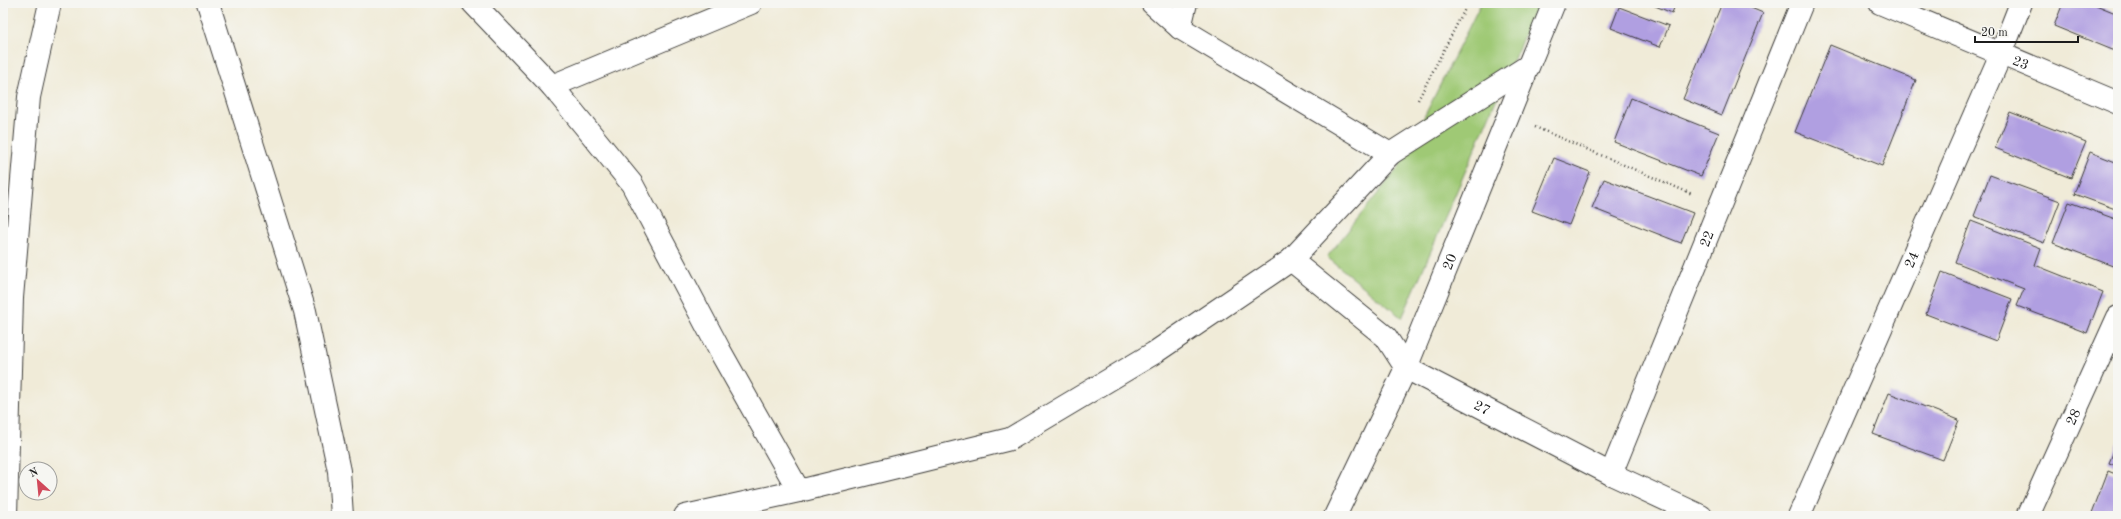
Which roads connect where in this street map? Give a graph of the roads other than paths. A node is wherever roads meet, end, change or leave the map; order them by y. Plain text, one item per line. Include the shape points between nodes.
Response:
1 (50, 3) edge
2 (208, 3) edge
3 (473, 3) edge
4 (751, 3) edge
5 (1152, 3) edge
6 (1186, 3) edge
7 (1554, 3) edge
8 (1802, 3) edge
9 (1880, 3) edge
10 (2021, 3) edge
11 (1180, 28) junction
12 (2001, 54) junction
13 (1528, 66) junction
14 (552, 86) junction
15 (2118, 103) edge
16 (1390, 154) junction
17 (1291, 260) junction
18 (8, 299) edge
19 (2118, 317) edge
20 (1406, 368) junction
21 (1611, 474) junction
22 (798, 491) junction
23 (6, 516) edge
24 (342, 516) edge
25 (685, 516) edge
26 (1335, 516) edge
27 (1701, 516) edge
28 (1799, 516) edge
29 (2028, 516) edge

1 - 18 street via 29,97
2 - 24 street via 305,312 339,472
3 - 14 street
4 - 14 street
5 - 11 street
6 - 11 street
7 - 13 street, 20
8 - 21 street, 22
9 - 12 street, 23
10 - 12 street, 24
11 - 16 street
12 - 15 street, 23
12 - 28 street, 24
13 - 16 street
13 - 20 street, 20
14 - 22 street via 632,184 720,351
16 - 17 street
17 - 20 street, 27 via 1386,337
17 - 22 street via 1154,353 1010,439
18 - 23 street
19 - 29 street, 28
20 - 21 street, 27
20 - 26 street, 20
21 - 27 street, 27
22 - 25 street

